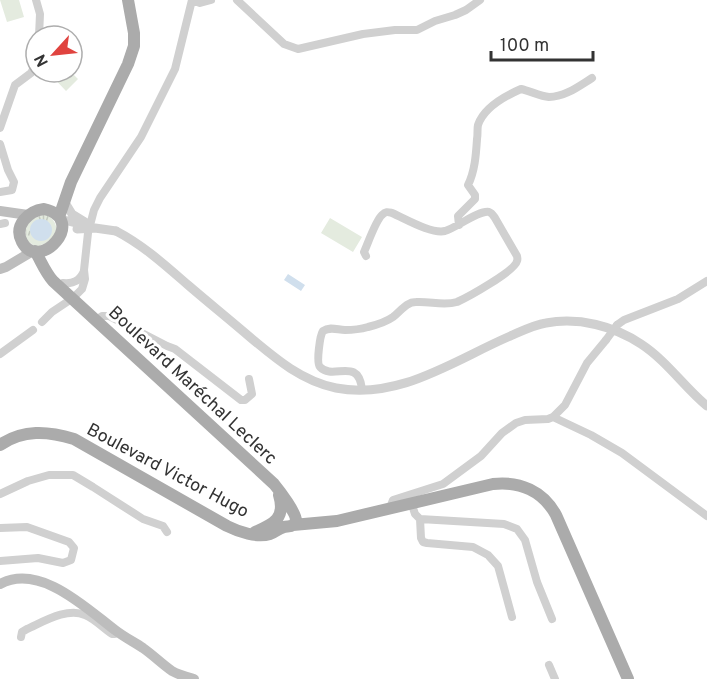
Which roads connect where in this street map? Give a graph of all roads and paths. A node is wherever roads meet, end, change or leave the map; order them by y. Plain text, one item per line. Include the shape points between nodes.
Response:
1 (36, 0) edge
2 (128, 0) edge
3 (192, 0) edge
4 (211, 0) edge
5 (237, 0) edge
6 (480, 0) edge
7 (40, 24) edge
8 (24, 78) edge
9 (592, 78) dead end
10 (0, 128) edge
11 (0, 144) edge
12 (71, 182) junction
13 (0, 192) edge
14 (64, 201) junction
15 (44, 209) junction
16 (28, 215) junction
17 (2, 217) edge
18 (60, 218) junction
19 (79, 223) junction
20 (459, 225) junction
21 (20, 234) junction
22 (60, 236) junction
23 (50, 248) junction
24 (34, 251) junction
25 (366, 256) dead end
26 (12, 263) junction
27 (0, 269) edge
28 (84, 270) junction
29 (707, 281) edge
30 (63, 284) junction
31 (74, 297) junction
32 (92, 316) junction
33 (42, 322) dead end
34 (33, 330) dead end
35 (0, 354) edge
36 (249, 379) dead end
37 (362, 389) junction
38 (707, 406) edge
39 (554, 417) junction
40 (0, 445) edge
41 (0, 494) edge
42 (411, 502) junction
43 (390, 508) junction
44 (707, 516) edge
45 (287, 518) junction
46 (420, 519) junction
47 (0, 528) edge
48 (167, 532) dead end
49 (0, 561) edge
50 (0, 584) edge
51 (512, 617) dead end
52 (552, 619) dead end
53 (117, 632) junction
54 (21, 637) dead end
55 (549, 664) dead end
56 (194, 679) edge
57 (555, 679) edge
58 (628, 679) edge

1 - 7 street
2 - 12 main road via 134,46
3 - 4 street
3 - 28 street via 175,69 141,137 94,210
5 - 6 street via 284,44 298,49 363,34 417,30 466,10
8 - 10 street via 15,85
9 - 20 street via 561,96 547,97 521,89 489,110 477,127 473,173 468,185 475,199 458,216
11 - 13 street via 14,182 12,190
12 - 14 main road
12 - 15 main road
14 - 18 main road
14 - 19 street
15 - 16 main road
15 - 18 main road
16 - 17 main road
16 - 21 main road
17 - 21 main road via 14,221
18 - 19 street
18 - 22 main road
19 - 22 street
19 - 37 street, bridge via 100,224 152,254 274,358 302,375 337,388
20 - 25 street via 438,232 386,212 375,227 364,252
20 - 37 street via 481,213 492,213 517,256 514,266 457,302 409,303 386,321 346,330 324,330 320,367 355,373
21 - 24 main road via 27,248
21 - 26 main road
22 - 23 main road
23 - 24 main road
23 - 30 main road, Boulevard Maréchal Leclerc via 49,264
24 - 26 main road
24 - 31 main road, Boulevard Maréchal Leclerc via 49,277
26 - 27 main road
28 - 30 street via 77,281
28 - 31 street via 84,284
29 - 39 street, bridge via 678,299 617,325 587,363 565,405
30 - 31 main road, Boulevard Maréchal Leclerc
31 - 32 main road, Boulevard Maréchal Leclerc
31 - 33 street
32 - 36 street via 109,316 175,349 241,400 252,394
32 - 45 main road, Boulevard Maréchal Leclerc via 274,484 285,497
34 - 35 street
37 - 38 street via 408,383 518,333 544,323 566,321 597,324 642,344
39 - 43 street via 516,423 443,484 393,500
39 - 44 street via 622,453
40 - 45 main road, Boulevard Victor Hugo via 20,435 53,433 74,439 236,530 251,534
41 - 48 street via 49,475 73,475 143,519 163,526
42 - 43 main road
42 - 46 street
42 - 58 main road via 505,483 526,487 539,495 556,515
43 - 45 main road via 327,523
46 - 51 street via 423,542 473,547 488,555 498,566
46 - 52 street via 504,524 517,529 525,540
47 - 49 street via 27,527 69,542 74,548 70,560 63,563 38,558
50 - 53 main road via 27,579 49,585 68,594
53 - 54 street via 112,634 85,615 75,613 27,629
53 - 56 main road via 173,672
55 - 57 street

